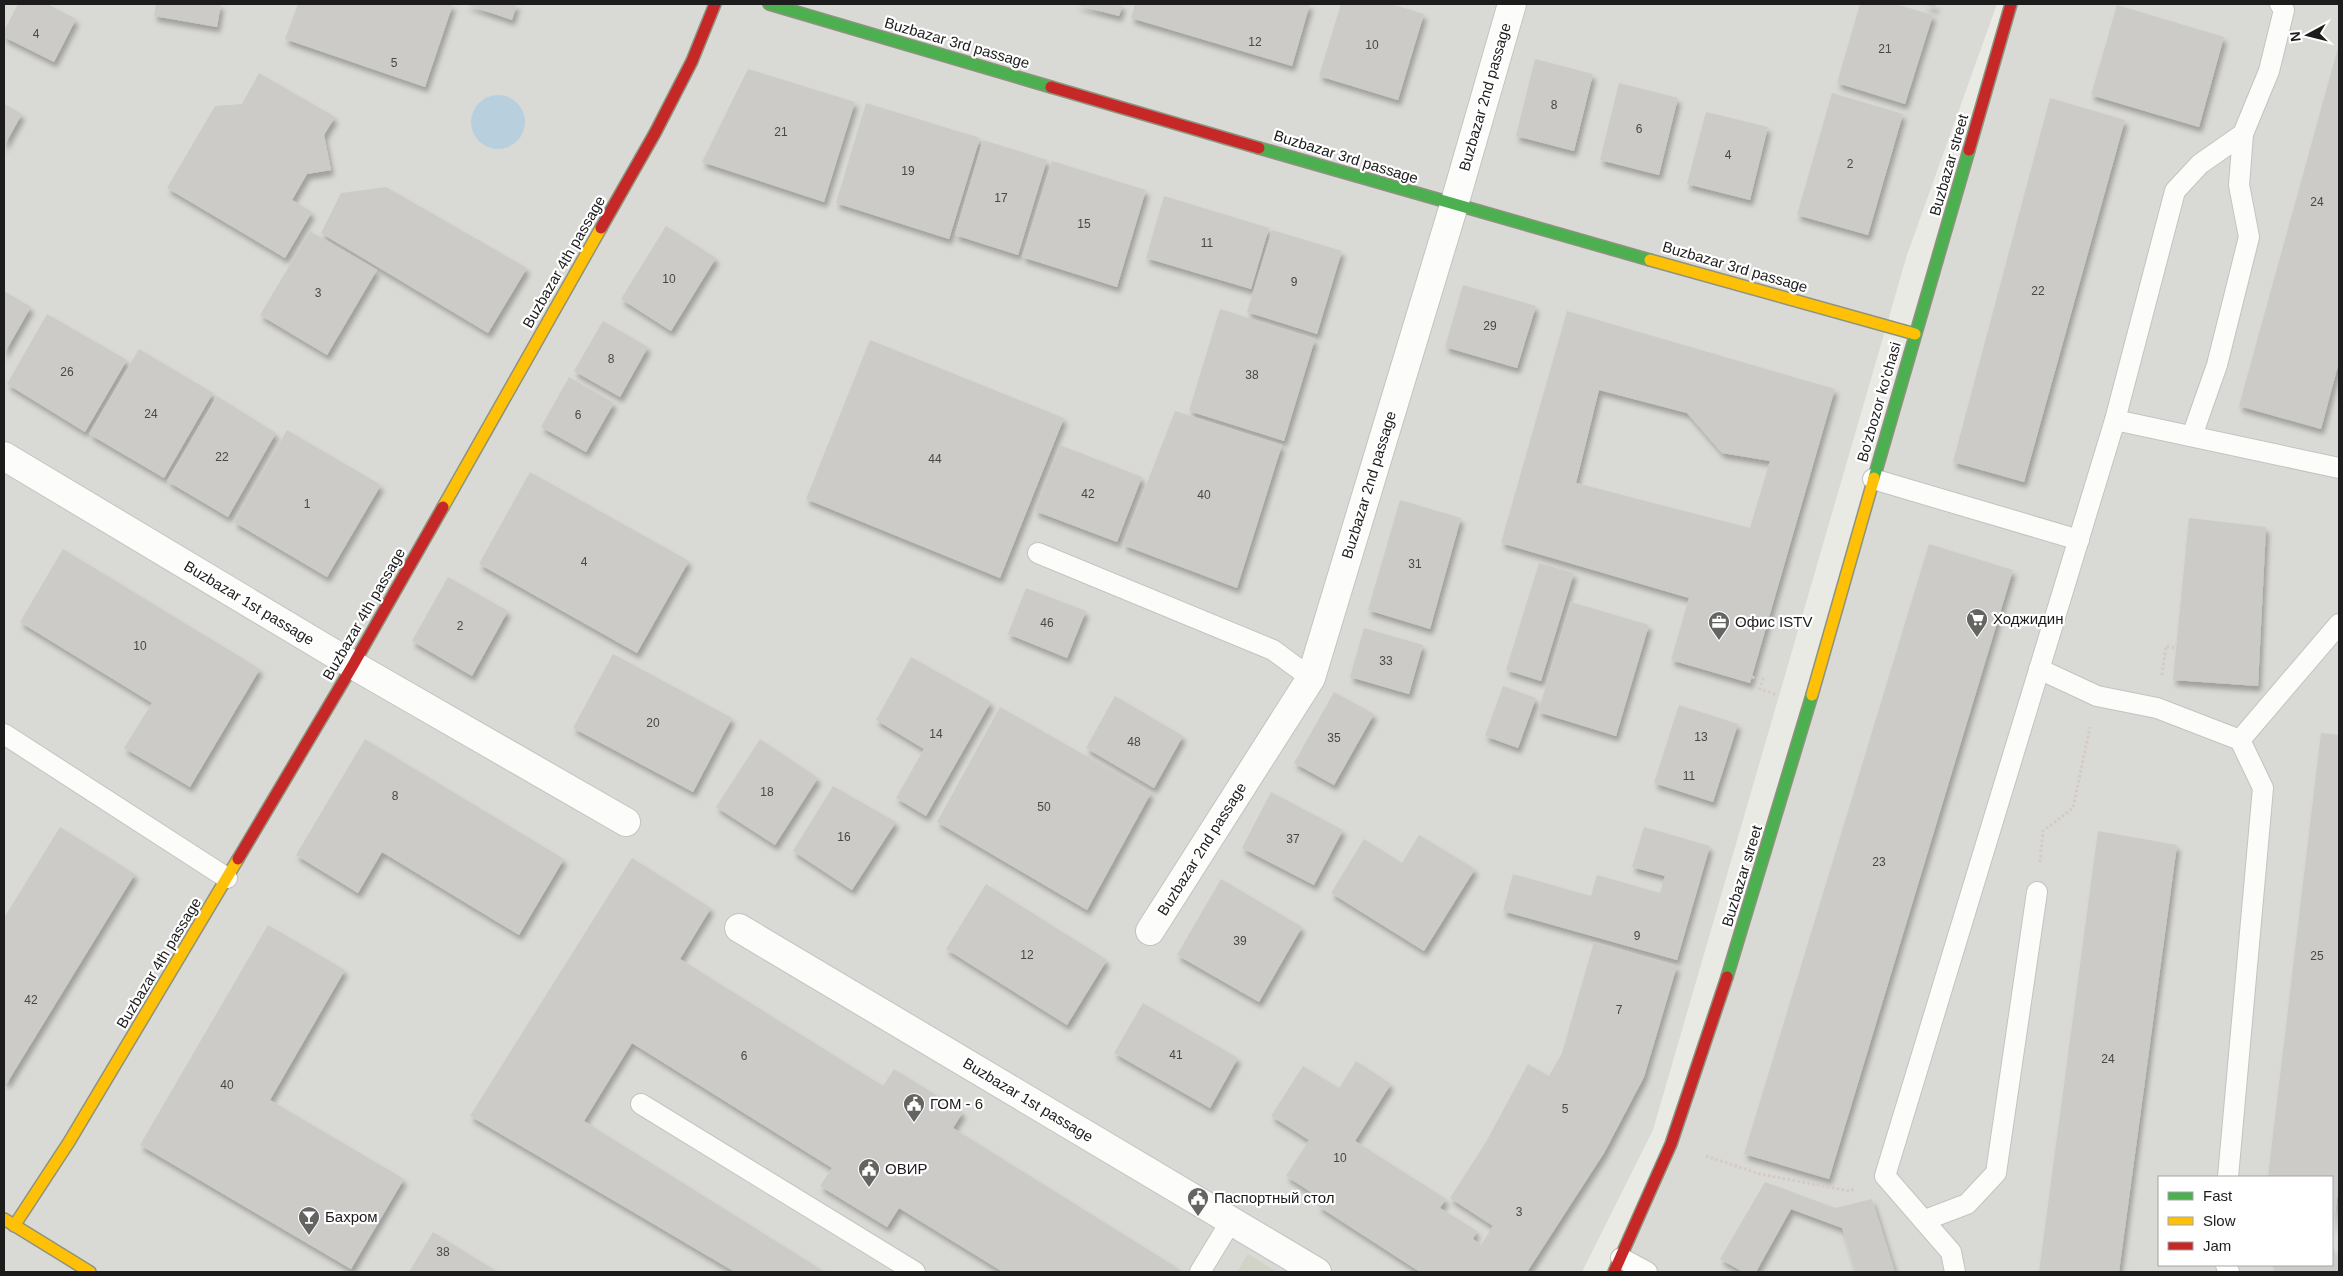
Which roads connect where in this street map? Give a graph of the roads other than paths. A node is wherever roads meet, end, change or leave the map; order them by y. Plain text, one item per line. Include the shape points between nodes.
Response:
1 (715, 4) edge
2 (769, 4) edge
3 (1512, 4) edge
4 (2011, 4) edge
5 (2280, 4) edge
6 (2243, 134) junction
7 (1454, 204) junction
8 (1915, 334) junction
9 (2115, 420) junction
10 (2192, 436) junction
11 (4, 456) edge
12 (2339, 468) edge
13 (1873, 479) junction
14 (2079, 540) junction
15 (1038, 553) dead end
16 (2339, 624) edge
17 (353, 664) junction
18 (2039, 669) junction
19 (1311, 678) junction
20 (4, 734) edge
21 (2240, 740) junction
22 (626, 822) dead end
23 (227, 878) junction
24 (2037, 892) road end
25 (739, 928) dead end
26 (1150, 931) dead end
27 (641, 1104) dead end
28 (2228, 1176) edge
29 (4, 1220) edge
30 (1925, 1220) junction
31 (1231, 1222) junction
32 (14, 1226) junction
33 (1617, 1265) edge
34 (90, 1272) edge
35 (915, 1272) edge
36 (1200, 1272) edge
37 (1317, 1272) edge
38 (1647, 1272) edge
39 (1955, 1272) edge

1 - 17 street, Buzbazar 4th passage via 692,61 655,133
2 - 7 street, Buzbazar 3rd passage
3 - 7 street, Buzbazar 2nd passage
4 - 8 street, Buzbazar street
5 - 6 lane via 2284,10 2269,71
6 - 9 lane via 2200,164 2175,191
6 - 10 lane via 2239,185 2249,237 2216,365
7 - 8 street, Buzbazar 3rd passage
7 - 19 street, Buzbazar 2nd passage
8 - 13 street, Bo'zbozor ko'chasi
9 - 10 lane
9 - 14 lane
10 - 12 lane
11 - 17 street, Buzbazar 1st passage
13 - 14 lane
13 - 33 street, Buzbazar street via 1735,949 1671,1144
14 - 18 lane
15 - 19 lane via 1274,650
16 - 21 lane
17 - 22 street, Buzbazar 1st passage
17 - 23 street, Buzbazar 4th passage
18 - 21 lane via 2097,696 2157,708
18 - 30 lane via 1885,1176
19 - 26 street, Buzbazar 2nd passage
20 - 23 lane
21 - 28 lane via 2264,788
23 - 32 street, Buzbazar 4th passage via 69,1142
24 - 30 lane via 1996,1173 1967,1204
25 - 31 street, Buzbazar 1st passage
27 - 35 lane
29 - 32 street
30 - 39 lane via 1951,1252
31 - 36 lane
31 - 37 street, Buzbazar 1st passage
32 - 34 street
33 - 38 lane

